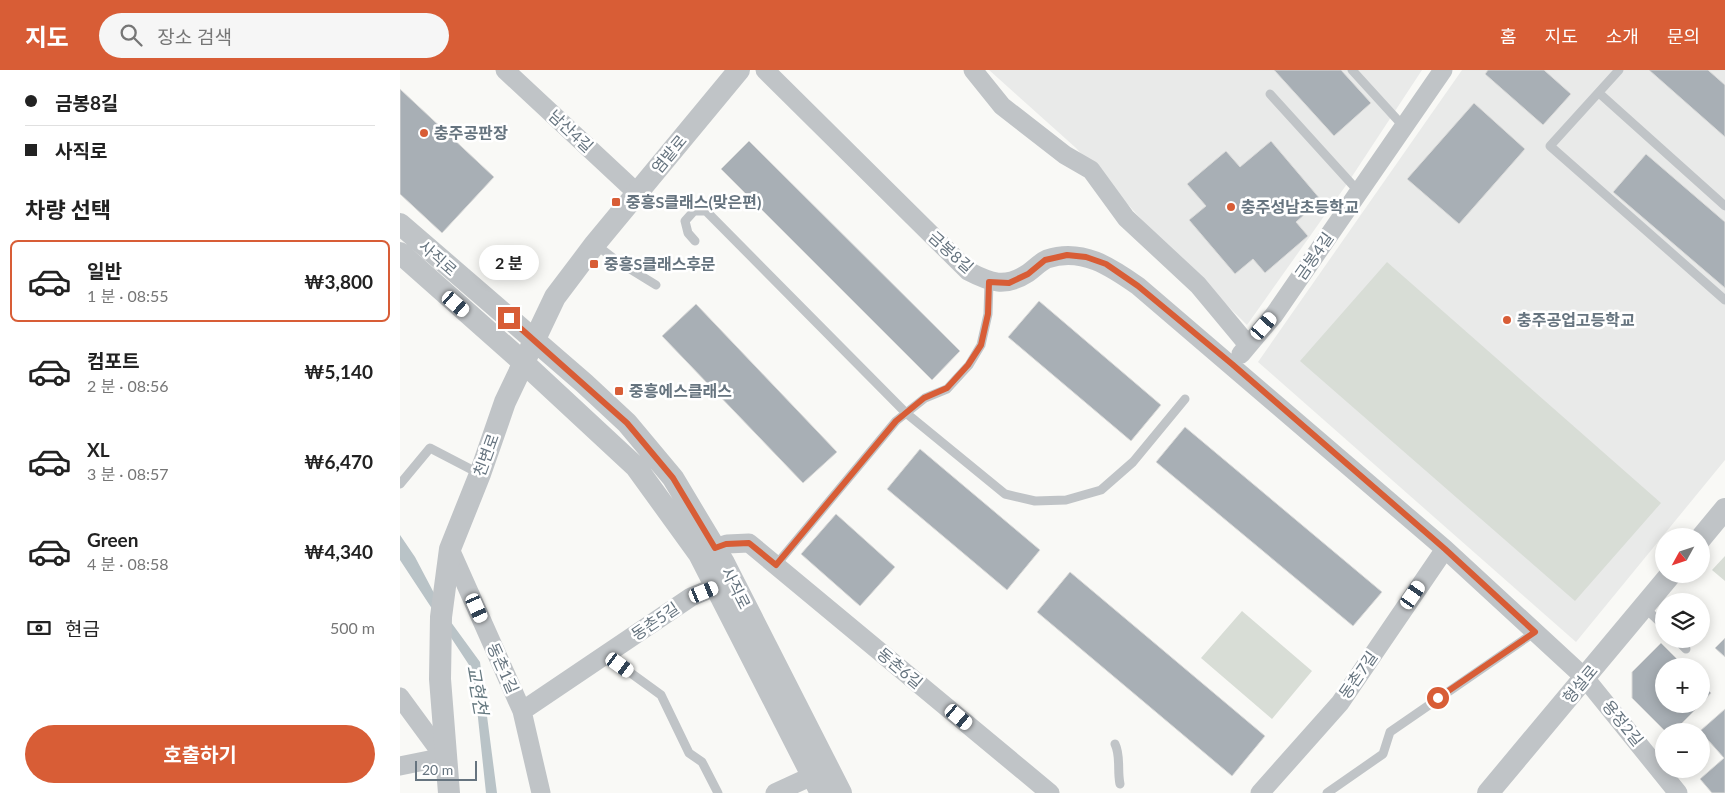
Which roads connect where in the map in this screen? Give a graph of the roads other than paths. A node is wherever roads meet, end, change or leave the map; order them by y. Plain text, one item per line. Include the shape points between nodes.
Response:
1 (505, 70) edge
2 (740, 70) edge
3 (765, 70) edge
4 (973, 70) edge
5 (1352, 70) edge
6 (1443, 70) edge
7 (1619, 70) edge
8 (1599, 93) junction
9 (1270, 94) dead end
10 (1405, 127) junction
11 (1359, 192) junction
12 (637, 193) junction
13 (1725, 206) edge
14 (400, 224) edge
15 (695, 241) dead end
16 (595, 244) junction
17 (400, 253) edge
18 (989, 282) junction
19 (656, 285) dead end
20 (1725, 300) edge
21 (534, 339) junction
22 (1248, 345) junction
23 (524, 363) junction
24 (1232, 364) junction
25 (1186, 399) dead end
26 (906, 413) junction
27 (480, 474) junction
28 (400, 484) edge
29 (1725, 509) edge
30 (1709, 528) edge
31 (715, 548) junction
32 (450, 549) junction
33 (1445, 549) junction
34 (776, 565) junction
35 (1664, 583) edge
36 (717, 586) junction
37 (1644, 607) junction
38 (1655, 617) edge
39 (1535, 632) junction
40 (606, 655) junction
41 (1585, 678) junction
42 (400, 697) edge
43 (522, 711) junction
44 (1114, 744) dead end
45 (444, 757) junction
46 (400, 766) edge
47 (1120, 784) dead end
48 (816, 785) edge
49 (448, 793) edge
50 (541, 793) edge
51 (718, 793) edge
52 (775, 793) edge
53 (841, 793) edge
54 (1050, 793) edge
55 (1260, 793) edge
56 (1327, 793) edge
57 (1488, 793) edge
58 (1678, 793) edge

1 - 12 street, 남산4길
2 - 12 street, 염밭로
3 - 18 street, 금봉8길 via 968,271
4 - 22 street via 1002,106 1064,154 1091,170 1126,218 1198,285
5 - 10 lane
6 - 10 street, 금봉4길
7 - 8 lane
8 - 13 lane
8 - 20 lane via 1550,146
9 - 11 lane
10 - 11 street, 금봉4길
11 - 22 street, 금봉4길 via 1274,315
12 - 16 street, 염밭로
14 - 21 street, 사직로
15 - 26 lane via 688,233 685,221 694,211 706,211
16 - 19 lane
16 - 21 street, 염밭로 via 555,298
17 - 23 street, 사직로
18 - 24 street, 금봉8길 via 1009,283 1028,274 1045,260 1067,255 1086,257 1106,264 1138,286
18 - 26 lane via 988,314 981,345 973,358 947,388 924,398
21 - 23 street, 천변로
21 - 31 street, 사직로 via 627,423 673,478
22 - 24 street, 금봉4길
23 - 27 street, 천변로 via 505,402
23 - 36 street, 사직로 via 636,467 674,517
24 - 33 street, 금봉8길
25 - 26 lane via 1133,462 1100,490 1066,500 1035,501 1004,494
26 - 34 lane
27 - 28 lane via 430,448
27 - 32 street, 천변로
29 - 30 street
31 - 34 street, 동촌6길 via 749,543
31 - 53 street, 사직로
32 - 43 street, 동촌1길
32 - 45 street, 천변로 via 441,617
33 - 39 street, 금봉8길
33 - 55 street, 동촌7길 via 1340,703
34 - 54 street, 동촌6길
35 - 37 street, 형설로
36 - 40 street, 동촌5길 via 691,597
36 - 48 street, 사직로
37 - 38 lane
37 - 41 street, 형설로
39 - 41 street, 금봉8길
39 - 56 lane via 1390,732 1383,754
40 - 43 street, 동촌5길
40 - 51 lane via 661,695 689,753 702,762
41 - 57 street, 형설로
41 - 58 street, 용정2길
42 - 45 street
43 - 50 street, 동촌1길
44 - 47 lane via 1119,752 1117,773
45 - 46 street
45 - 49 street
48 - 52 street

